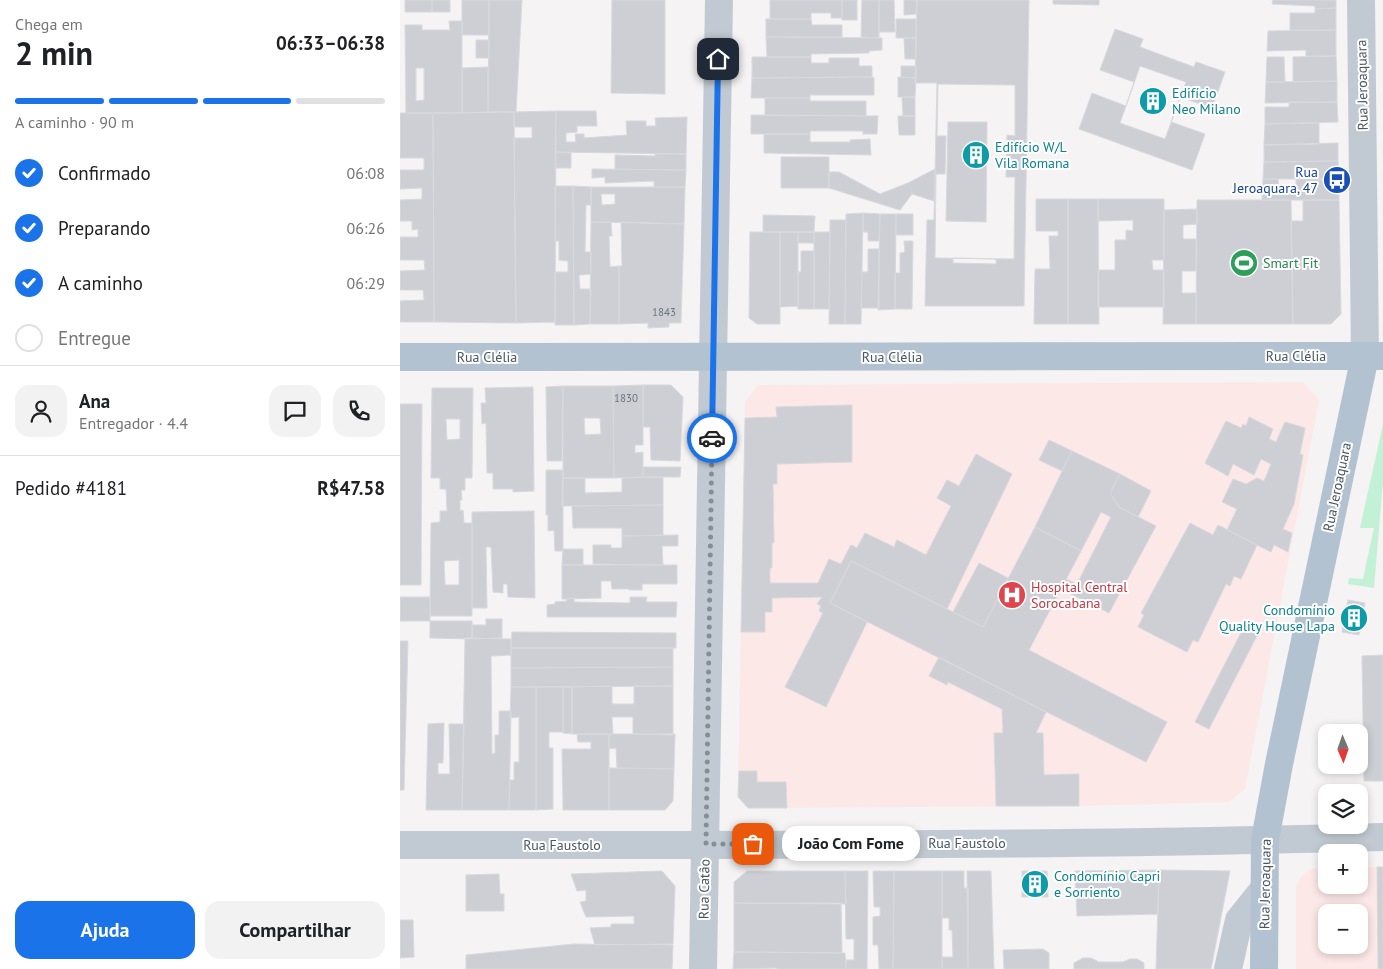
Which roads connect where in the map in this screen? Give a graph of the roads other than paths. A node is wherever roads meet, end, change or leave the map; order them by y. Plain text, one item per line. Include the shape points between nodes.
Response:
1 (719, 0) edge
2 (1361, 0) edge
3 (1374, 356) edge
4 (400, 357) edge
5 (714, 358) junction
6 (1383, 837) edge
7 (1265, 840) junction
8 (706, 844) junction
9 (400, 845) edge
10 (1264, 888) junction
11 (703, 969) edge
12 (1228, 969) edge
13 (1264, 969) edge

1 - 5 street, Rua Catão
2 - 3 street, Rua Jeroaquara
3 - 5 main road, Rua Clélia
3 - 7 main road, Rua Jeroaquara via 1279,764
4 - 5 main road, Rua Clélia
5 - 8 street, Rua Catão
6 - 7 street, Rua Faustolo
7 - 8 street, Rua Faustolo
7 - 10 main road, Rua Jeroaquara
8 - 9 street, Rua Faustolo
8 - 11 street, Rua Catão
10 - 12 street via 1239,920
10 - 13 main road, Rua Jeroaquara

